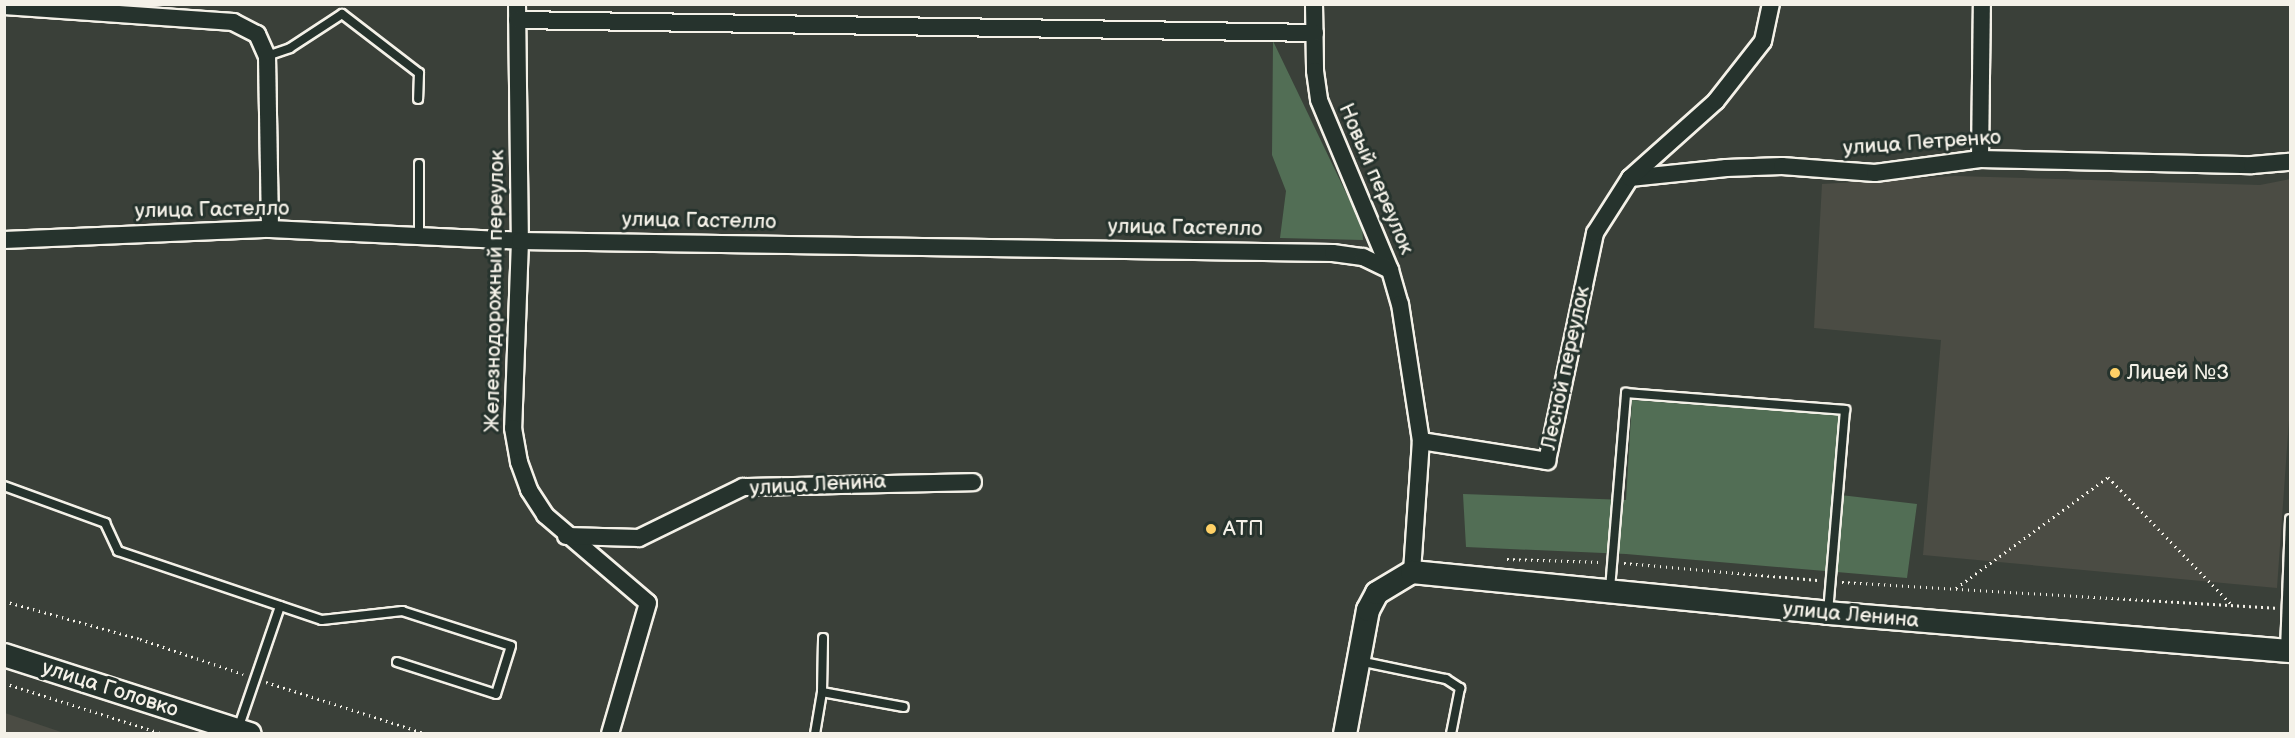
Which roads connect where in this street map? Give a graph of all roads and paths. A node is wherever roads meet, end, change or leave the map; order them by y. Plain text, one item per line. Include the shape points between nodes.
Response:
1 (1314, 4) edge
2 (1771, 4) edge
3 (1982, 4) edge
4 (4, 6) edge
5 (517, 12) edge
6 (1315, 33) junction
7 (267, 56) junction
8 (418, 99) dead end
9 (1980, 159) junction
10 (2290, 162) edge
11 (419, 164) dead end
12 (1630, 178) junction
13 (270, 230) junction
14 (419, 236) junction
15 (4, 240) edge
16 (519, 241) junction
17 (1390, 270) junction
18 (1421, 441) junction
19 (974, 482) dead end
20 (4, 486) edge
21 (2290, 519) edge
22 (566, 536) junction
23 (1506, 559) dead end
24 (1611, 562) junction
25 (1412, 572) junction
26 (1833, 582) junction
27 (1610, 589) junction
28 (1954, 589) junction
29 (4, 601) edge
30 (2232, 605) junction
31 (280, 606) junction
32 (2287, 609) junction
33 (1828, 613) junction
34 (823, 638) dead end
35 (2288, 650) edge
36 (4, 655) edge
37 (1359, 661) junction
38 (397, 662) dead end
39 (257, 679) junction
40 (4, 683) edge
41 (822, 692) junction
42 (904, 707) dead end
43 (244, 732) edge
44 (164, 734) edge
45 (427, 734) edge
46 (610, 734) edge
47 (815, 734) edge
48 (1346, 734) edge
49 (1451, 734) edge

1 - 6 street, Новый переулок
2 - 12 street, Лесной переулок via 1763,41 1716,102
3 - 9 street
4 - 7 street via 233,22 257,34
5 - 6 street
5 - 16 street, Железнодорожный переулок
6 - 17 street, Новый переулок via 1315,71 1327,124 1378,233
7 - 8 lane via 290,48 342,14 419,73
7 - 13 street
9 - 10 street, улица Петренко via 2252,165
9 - 12 street, улица Петренко via 1875,173 1726,168
11 - 14 lane
12 - 18 street, Лесной переулок via 1595,233 1547,461
13 - 14 street, улица Гастелло
13 - 15 street, улица Гастелло
14 - 16 street, улица Гастелло
16 - 17 street, улица Гастелло via 1348,254
16 - 22 street, Железнодорожный переулок via 513,393 519,462 529,490 545,515
17 - 18 street, Новый переулок via 1400,304
18 - 25 street
19 - 22 street, улица Ленина via 743,487 639,538
20 - 31 lane via 105,523 118,551
21 - 32 lane
22 - 46 street, Железнодорожный переулок via 648,603
23 - 24 path
24 - 26 path
24 - 26 lane via 1626,393 1845,410
24 - 27 lane
25 - 27 street, улица Ленина
25 - 37 street via 1377,593 1368,610
26 - 28 path
26 - 33 lane
27 - 33 street, улица Ленина
28 - 30 path
28 - 30 path via 2108,477
29 - 39 path via 140,639
30 - 32 path
31 - 38 lane via 322,620 402,611 512,646 496,694
31 - 39 lane
32 - 35 lane
33 - 35 street, улица Ленина
34 - 41 lane
36 - 43 street, улица Головко
37 - 48 street
37 - 49 lane via 1446,679 1460,688
39 - 43 lane
39 - 45 path
40 - 44 path
41 - 42 lane
41 - 47 lane

